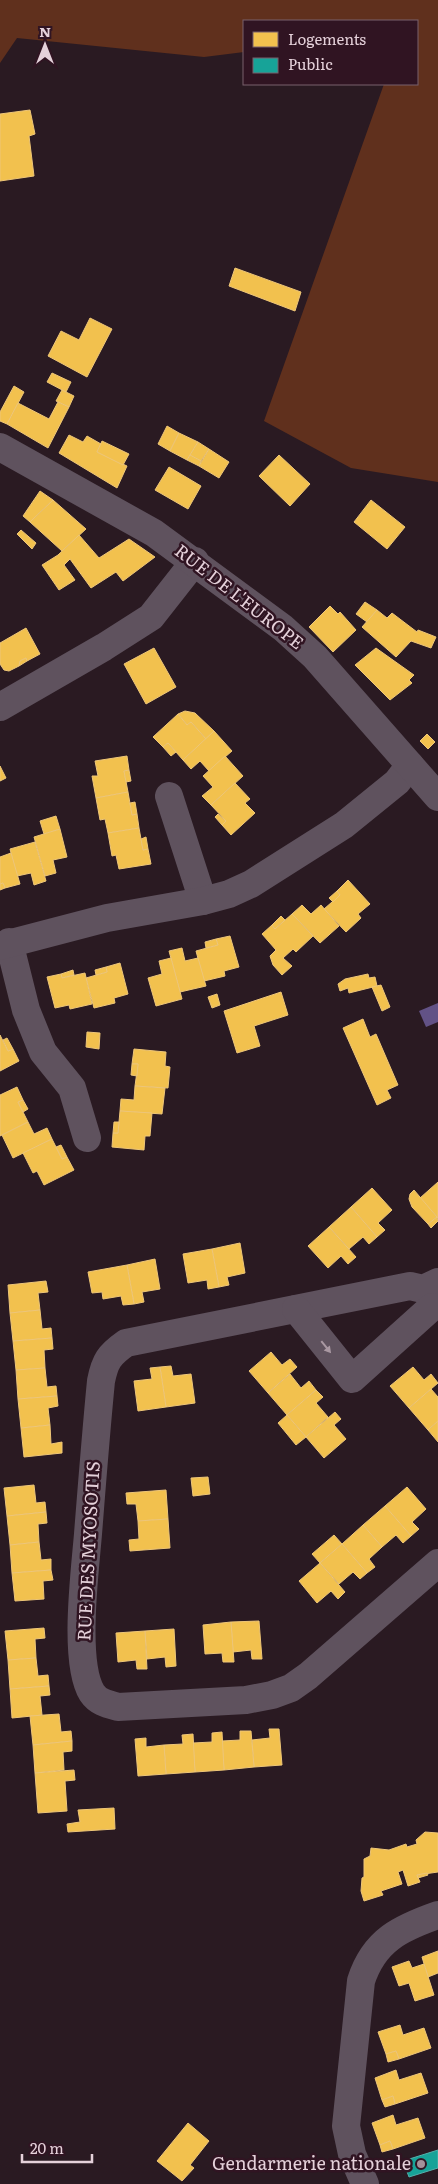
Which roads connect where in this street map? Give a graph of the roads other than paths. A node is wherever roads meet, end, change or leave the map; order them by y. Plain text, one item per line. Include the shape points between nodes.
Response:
1 (0, 447) edge
2 (195, 562) junction
3 (0, 707) edge
4 (410, 765) junction
5 (168, 796) dead end
6 (438, 797) edge
7 (203, 901) junction
8 (4, 944) edge
9 (87, 1138) dead end
10 (433, 1298) edge
11 (296, 1309) junction
12 (438, 1563) edge
13 (438, 1915) edge
14 (365, 2184) edge

1 - 2 street, RUE DE L'EUROPE via 154,532
2 - 3 street via 152,617
2 - 4 street, RUE DE L'EUROPE via 284,628 315,657
4 - 6 street, RUE DE L'EUROPE
4 - 7 street via 397,782 344,825 251,884
5 - 7 street
7 - 8 street via 107,918
8 - 9 street via 42,1052 72,1088
10 - 11 street, RUE DES MYOSOTIS via 410,1286
11 -> 10 street, RUE DES MYOSOTIS via 352,1379
11 - 12 street, RUE DES MYOSOTIS via 126,1343 105,1363 100,1381 81,1622 84,1670 93,1694 102,1703 118,1707 246,1700 291,1688
13 - 14 street via 410,1925 388,1938 365,1969 346,2126 352,2154

